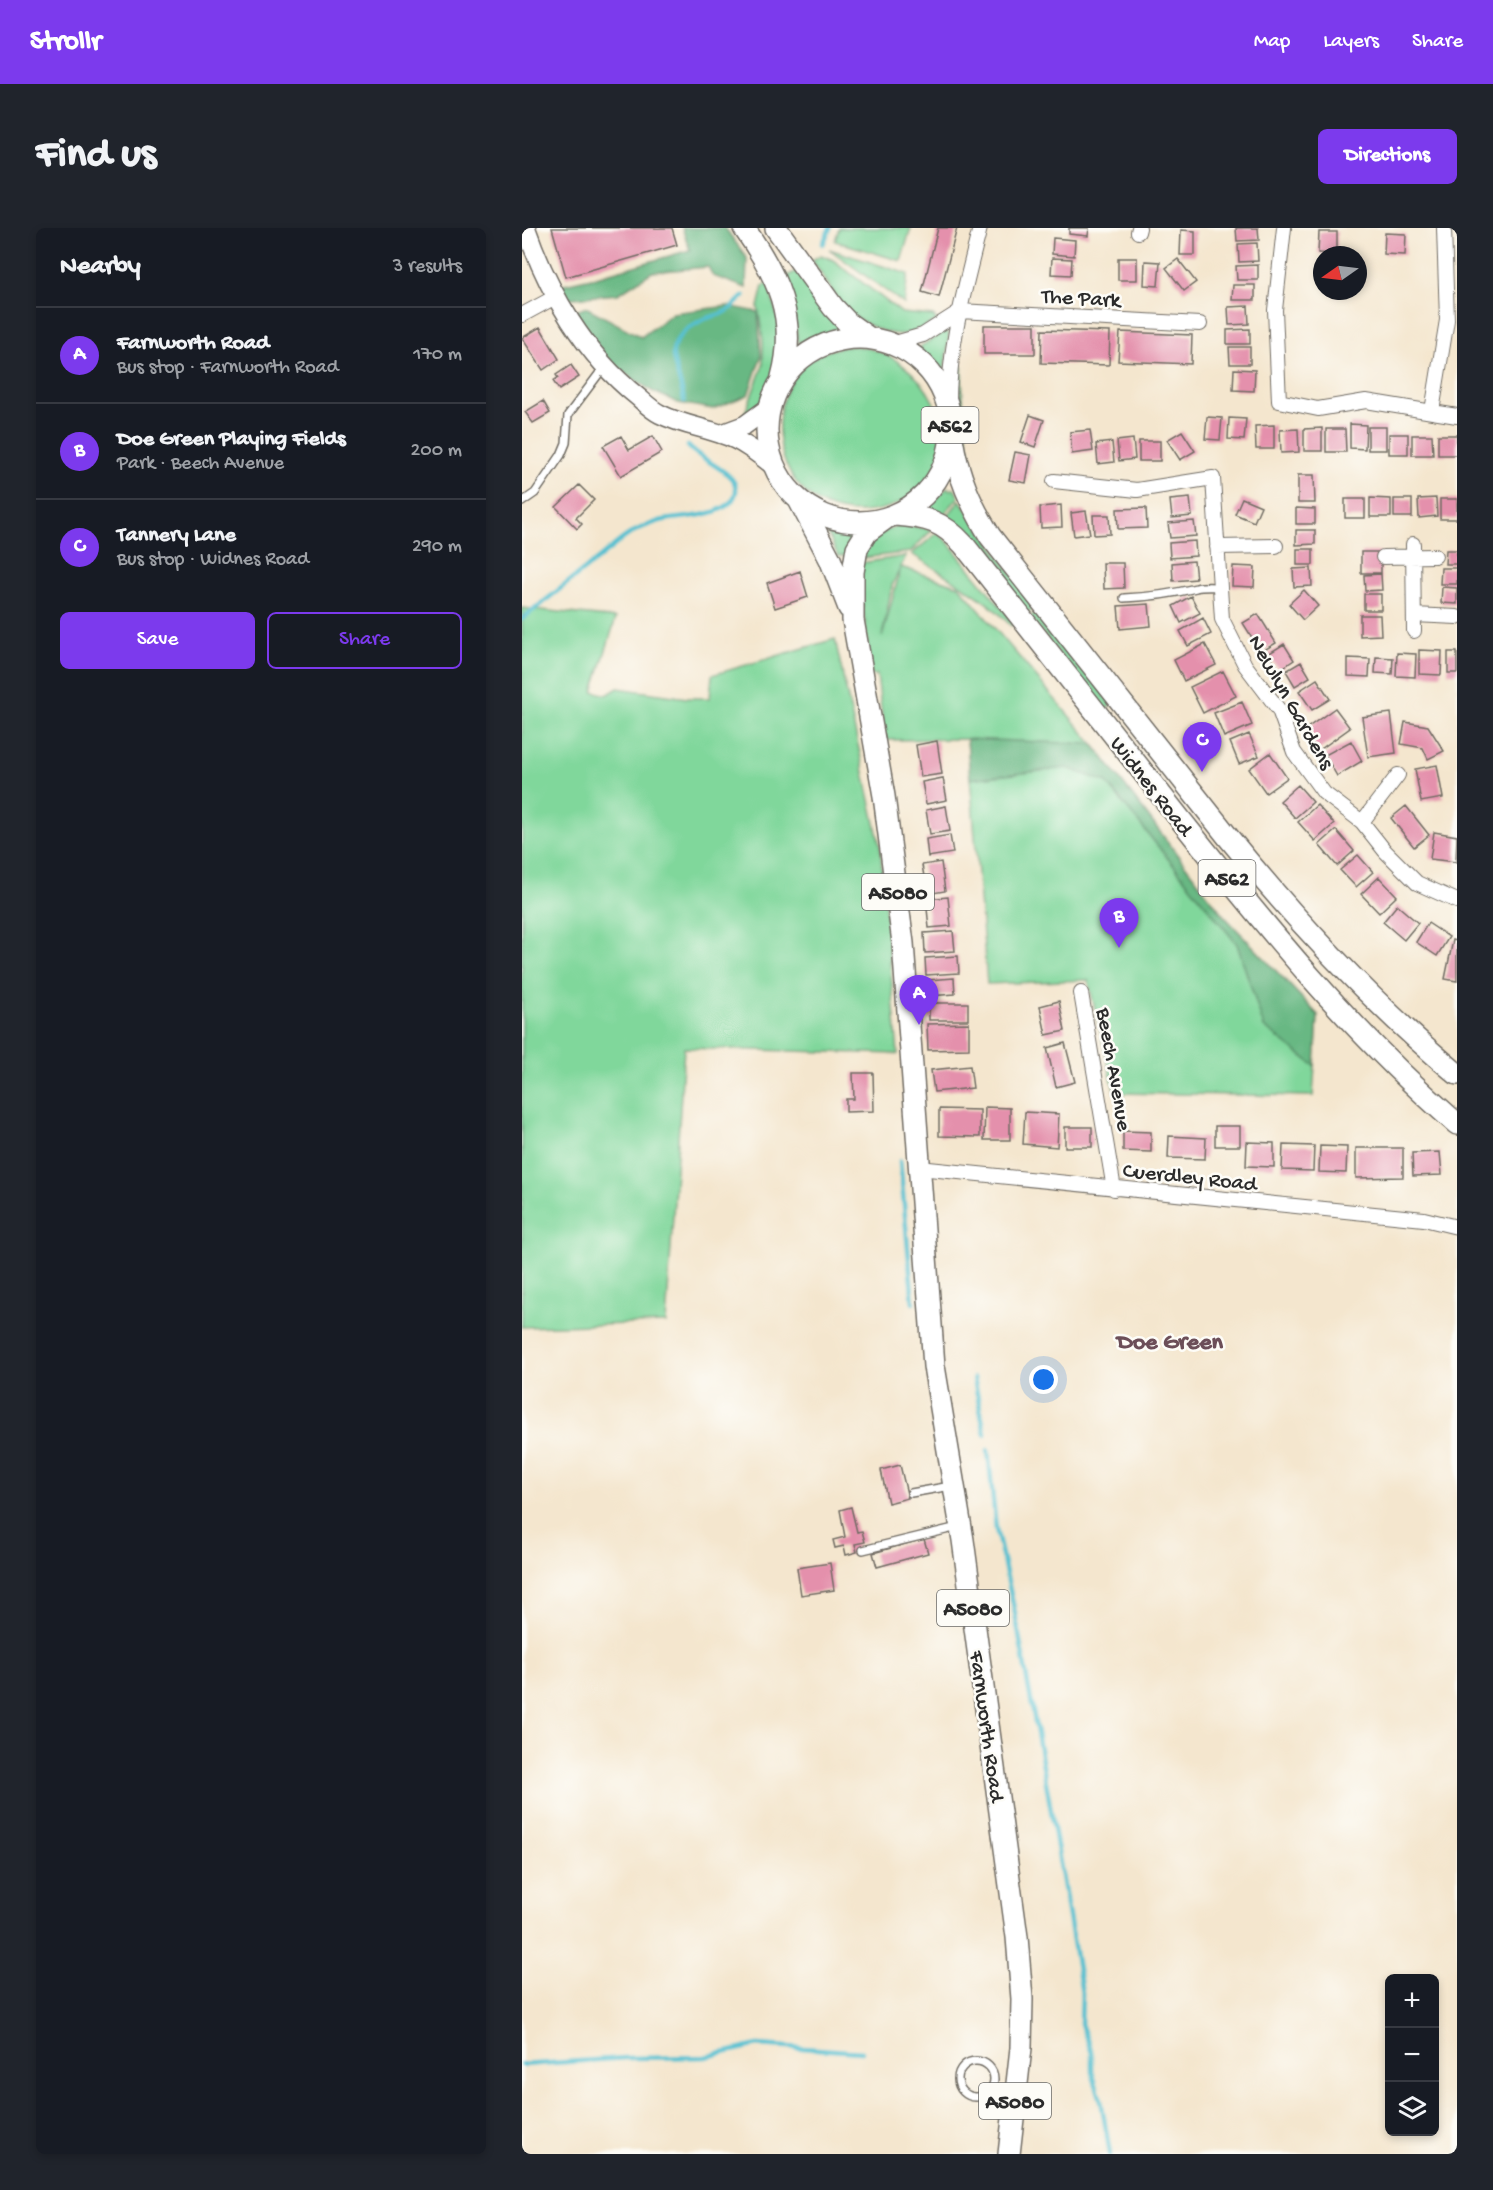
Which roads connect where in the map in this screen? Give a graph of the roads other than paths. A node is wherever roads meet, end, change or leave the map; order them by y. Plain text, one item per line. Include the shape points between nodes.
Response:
1 (526, 228) edge
2 (744, 228) edge
3 (777, 228) edge
4 (980, 228) edge
5 (1284, 228) edge
6 (1443, 228) edge
7 (557, 296) junction
8 (959, 311) junction
9 (522, 315) edge
10 (1200, 324) dead end
11 (879, 341) junction
12 (604, 367) junction
13 (781, 380) junction
14 (771, 406) junction
15 (1432, 411) junction
16 (949, 416) junction
17 (1457, 416) edge
18 (721, 434) junction
19 (952, 439) junction
20 (775, 466) junction
21 (1054, 481) dead end
22 (797, 496) junction
23 (522, 502) edge
24 (890, 517) junction
25 (1276, 546) dead end
26 (1217, 547) junction
27 (1413, 550) junction
28 (1435, 556) dead end
29 (1383, 557) dead end
30 (1220, 587) junction
31 (1124, 598) dead end
32 (1414, 615) junction
33 (1457, 617) edge
34 (854, 620) junction
35 (1414, 631) dead end
36 (1398, 775) dead end
37 (1362, 822) junction
38 (1457, 901) edge
39 (1081, 993) dead end
40 (1457, 1074) edge
41 (1457, 1124) edge
42 (919, 1168) junction
43 (1114, 1189) junction
44 (1457, 1227) edge
45 (953, 1485) junction
46 (911, 1493) dead end
47 (961, 1526) junction
48 (863, 1550) dead end
49 (989, 2091) junction
50 (1015, 2095) junction
51 (1009, 2154) edge

1 - 7 street
2 - 13 main road, A562 via 774,276 785,310 788,345
3 - 11 main road, A562 via 833,308 848,323
4 - 8 street
5 - 15 street via 1275,310 1279,401 1318,409 1366,401
6 - 15 street via 1447,320
7 - 9 street
7 - 12 street
8 - 10 street, The Park
8 - 11 street via 923,335
8 - 16 street via 948,386
11 - 13 main road, A562 via 855,336 826,342 799,357
11 - 16 main road, A562 via 902,352 924,370
12 - 18 street via 658,413 686,426
12 - 23 lane via 568,415 561,455 535,493
13 - 14 main road, A562
14 - 18 street via 746,425
14 - 20 main road, A562 via 768,435
15 - 17 street
16 - 19 main road, A562
18 - 20 street
19 - 24 main road, A562 via 950,457 936,485 918,502
19 - 40 main road, Widnes Road / A562 via 960,478 990,536 1228,837 1350,974
20 - 22 main road, A562
21 - 26 street, Newlyn Gardens via 1137,490 1213,478
22 - 24 main road, A562 via 817,511 842,521 871,522
22 - 34 main road, Farnworth Road / A5080 via 830,559
24 - 34 main road, Farnworth Road / A5080 via 867,532 857,548
24 - 41 main road, Widnes Road / A562 via 926,518 950,531 1272,934 1379,1053
25 - 26 street
26 - 30 street, Newlyn Gardens
27 - 28 street
27 - 29 street
27 - 32 street
30 - 31 lane
30 - 37 street, Newlyn Gardens via 1222,619 1245,665 1279,710 1294,752 1324,793
32 - 33 street
32 - 35 street
34 - 42 main road, Farnworth Road / A5080 via 896,873
36 - 37 street
37 - 38 street, Newlyn Gardens via 1417,883
39 - 43 street, Beech Avenue
42 - 43 street, Cuerdley Road
42 - 45 main road, Farnworth Road / A5080 via 934,1366
43 - 44 street, Cuerdley Road via 1424,1219
45 - 46 lane
45 - 47 main road, Farnworth Road / A5080
47 - 48 lane
47 - 50 main road, Farnworth Road / A5080 via 1017,1937 1022,1999
49 - 49 lane via 994,2080 986,2064 975,2061 960,2070 958,2081 963,2092 974,2097
49 - 50 lane
50 - 51 main road, A5080

